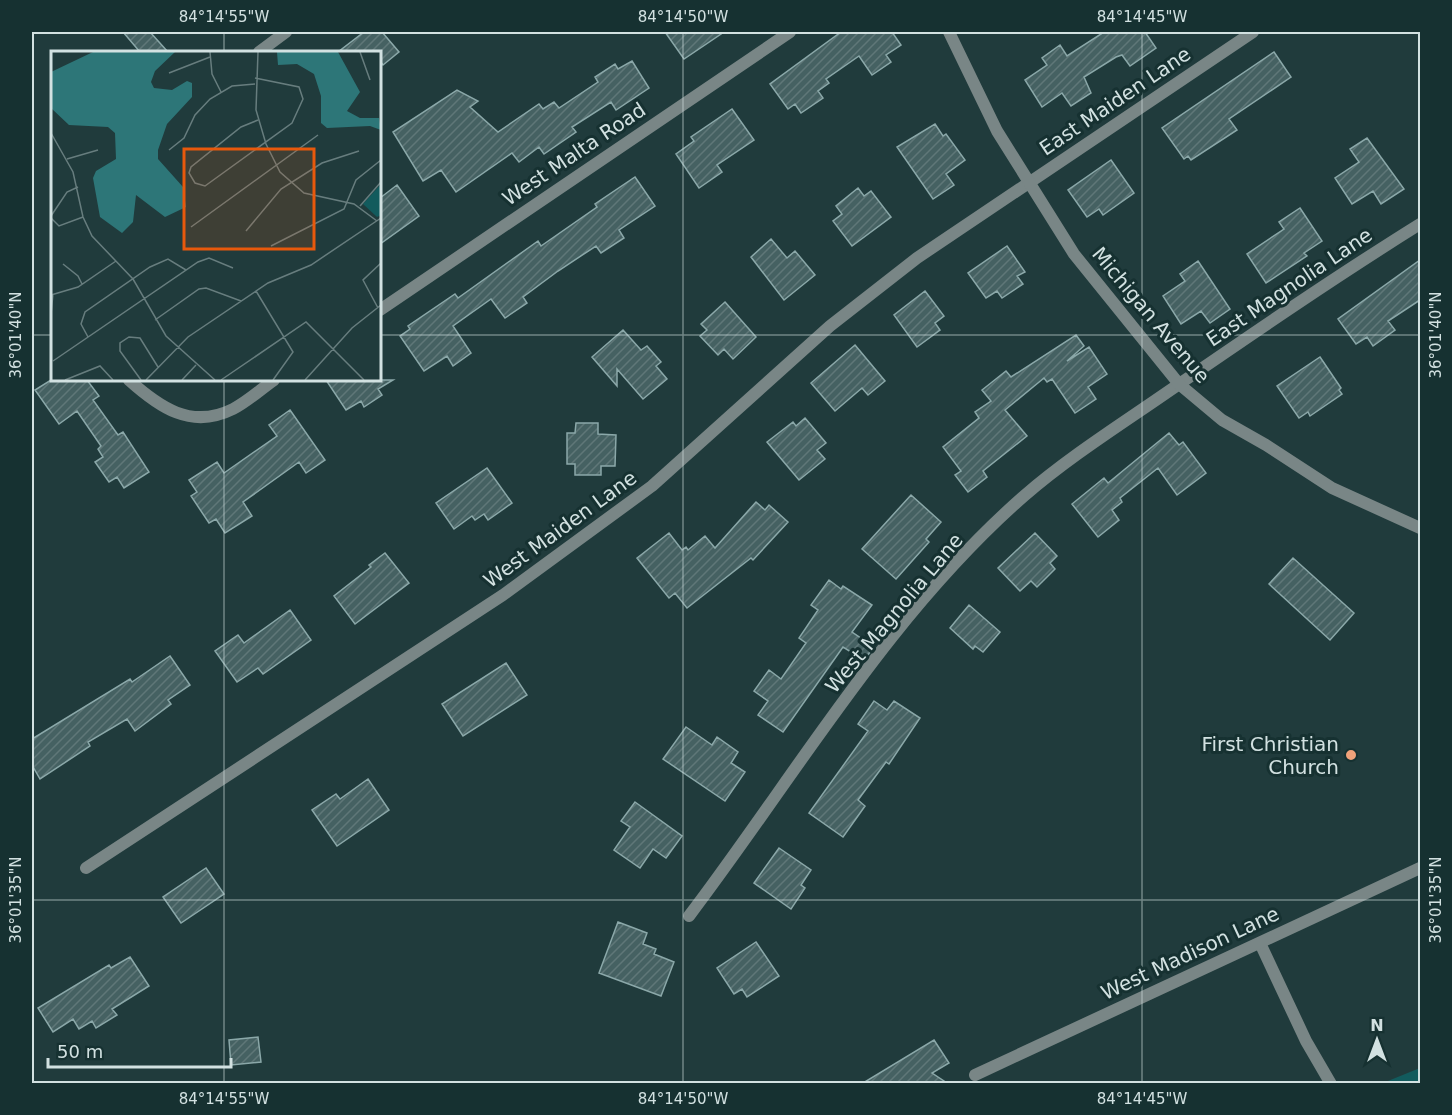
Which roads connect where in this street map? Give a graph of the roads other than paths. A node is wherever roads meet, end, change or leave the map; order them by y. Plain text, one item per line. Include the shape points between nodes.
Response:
1 (286, 32) edge
2 (790, 32) edge
3 (949, 32) edge
4 (1253, 32) edge
5 (261, 51) edge
6 (1028, 182) junction
7 (1420, 224) edge
8 (381, 309) edge
9 (130, 381) edge
10 (273, 381) edge
11 (1179, 384) junction
12 (1420, 528) edge
13 (86, 868) dead end
14 (1420, 868) edge
15 (690, 916) dead end
16 (1260, 943) junction
17 (975, 1075) dead end
18 (1331, 1083) edge

1 - 5 street
2 - 8 street, West Malta Road
3 - 6 street, Michigan Avenue via 996,131
4 - 6 street, East Maiden Lane
6 - 11 street, Michigan Avenue via 1096,283
6 - 13 street, West Maiden Lane via 917,258 830,326 634,500 495,601
7 - 11 street, East Magnolia Lane
9 - 10 street via 177,415 211,416 234,409
11 - 12 street, Michigan Avenue via 1222,420 1332,488
11 - 15 street, West Magnolia Lane via 1023,497 952,567 836,713
14 - 16 street, West Madison Lane
16 - 17 street, West Madison Lane
16 - 18 street via 1306,1041

